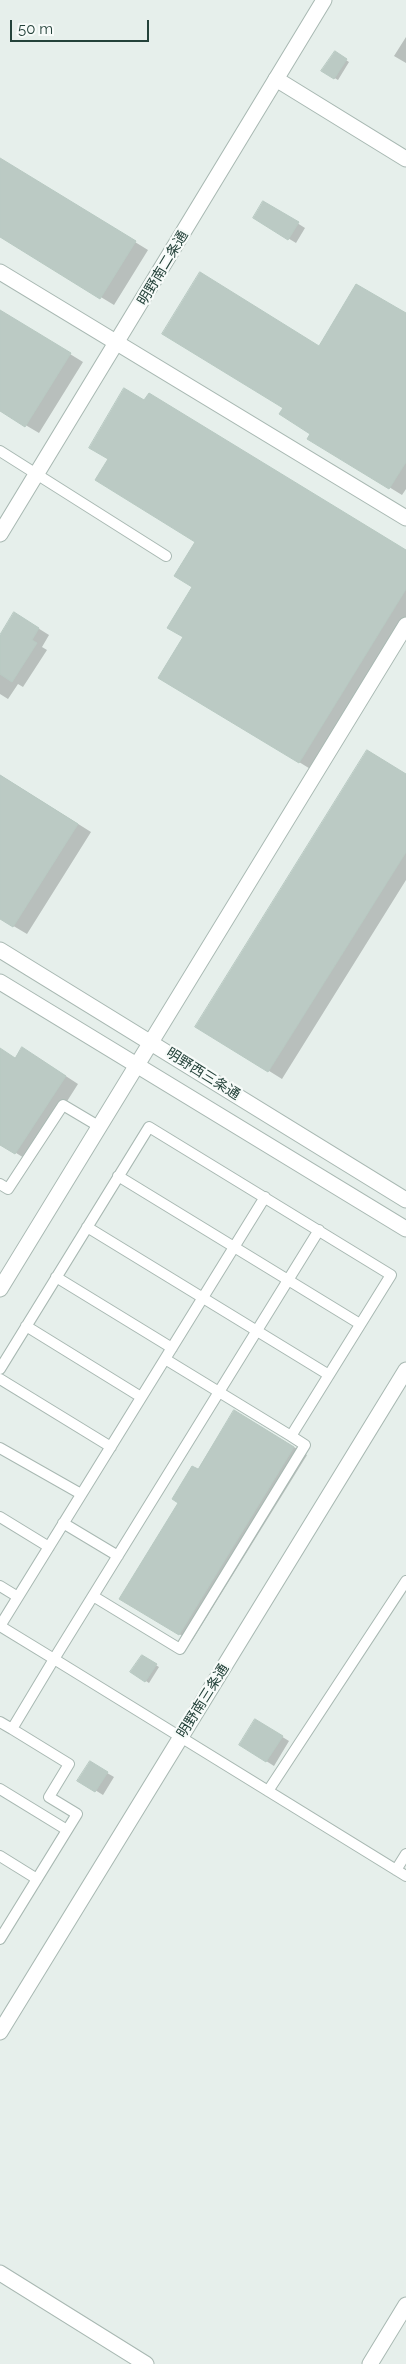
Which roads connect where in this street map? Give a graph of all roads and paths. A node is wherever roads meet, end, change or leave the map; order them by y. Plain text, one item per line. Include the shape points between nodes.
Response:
1 (324, 0) edge
2 (276, 79) junction
3 (406, 159) edge
4 (0, 272) edge
5 (117, 344) junction
6 (0, 451) edge
7 (38, 473) junction
8 (406, 518) edge
9 (0, 534) edge
10 (166, 556) dead end
11 (406, 625) edge
12 (0, 950) edge
13 (0, 982) edge
14 (152, 1042) junction
15 (137, 1066) junction
16 (100, 1127) junction
17 (118, 1176) junction
18 (0, 1184) edge
19 (265, 1197) junction
20 (406, 1200) edge
21 (87, 1227) junction
22 (406, 1229) edge
23 (319, 1230) junction
24 (234, 1247) junction
25 (56, 1277) junction
26 (288, 1280) junction
27 (0, 1289) edge
28 (203, 1298) junction
29 (360, 1324) junction
30 (26, 1326) junction
31 (257, 1331) junction
32 (172, 1348) junction
33 (164, 1359) junction
34 (0, 1368) edge
35 (406, 1370) edge
36 (329, 1375) junction
37 (0, 1379) edge
38 (219, 1393) junction
39 (142, 1397) junction
40 (290, 1436) junction
41 (111, 1447) junction
42 (0, 1448) edge
43 (82, 1494) junction
44 (0, 1517) edge
45 (63, 1523) junction
46 (49, 1547) junction
47 (118, 1556) junction
48 (406, 1581) edge
49 (0, 1586) edge
50 (93, 1596) junction
51 (18, 1597) junction
52 (0, 1626) edge
53 (54, 1659) junction
54 (0, 1722) edge
55 (12, 1729) junction
56 (181, 1737) junction
57 (0, 1789) edge
58 (268, 1791) junction
59 (67, 1830) junction
60 (406, 1854) edge
61 (0, 1856) edge
62 (396, 1870) junction
63 (406, 1876) edge
64 (37, 1879) junction
65 (3, 1927) edge
66 (0, 1939) edge
67 (0, 2032) edge
68 (0, 2272) edge
69 (406, 2305) edge
70 (146, 2364) edge
71 (370, 2364) edge

1 - 2 street, 明野南二条通
2 - 3 street
2 - 5 street, 明野南二条通
4 - 5 street
5 - 7 street, 明野南二条通
5 - 8 street
6 - 7 lane
7 - 9 street, 明野南二条通
7 - 10 lane
11 - 14 street
12 - 14 street, 明野西三条通
13 - 15 street, 明野西三条通
14 - 15 street
14 - 20 street, 明野西三条通
15 - 16 street
15 - 22 street, 明野西三条通
16 - 18 lane via 63,1105 8,1189
16 - 27 street
17 - 19 lane via 149,1126
17 - 21 lane
17 - 24 lane
19 - 23 lane
19 - 24 lane
21 - 25 lane
21 - 28 lane
23 - 26 lane
23 - 29 lane via 391,1274
24 - 26 lane
24 - 28 lane
25 - 30 lane
25 - 32 lane
26 - 29 lane
26 - 31 lane
28 - 31 lane
28 - 32 lane
29 - 36 lane
30 - 34 lane
30 - 39 lane
31 - 36 lane
31 - 38 lane
32 - 33 lane
33 - 38 lane
33 - 39 lane
35 - 56 street, 明野南三条通
36 - 40 lane
37 - 41 lane
38 - 40 lane
38 - 47 lane
39 - 41 lane
40 - 50 lane via 305,1445 180,1649
41 - 43 lane
42 - 43 lane
43 - 45 lane
44 - 46 lane
45 - 46 lane
45 - 47 lane
46 - 51 lane
47 - 50 lane
48 - 58 lane
49 - 51 lane
50 - 53 lane
51 - 52 lane
52 - 53 lane
53 - 55 lane
53 - 56 lane
54 - 55 lane
55 - 59 lane via 69,1764 48,1797 77,1814
56 - 58 lane
56 - 67 street, 明野南三条通
57 - 59 lane
58 - 62 lane
59 - 64 lane
60 - 62 lane
61 - 64 lane
62 - 63 lane
64 - 65 lane
65 - 66 lane
68 - 70 street
69 - 71 street

